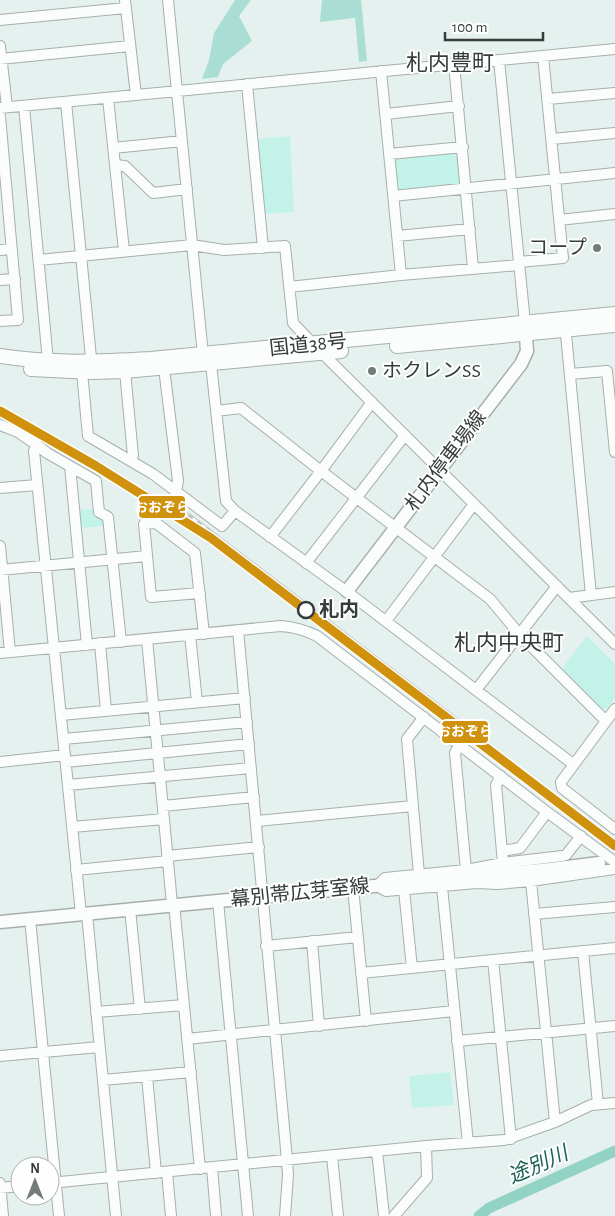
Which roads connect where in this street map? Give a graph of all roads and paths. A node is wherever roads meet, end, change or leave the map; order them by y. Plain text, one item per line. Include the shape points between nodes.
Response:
1 (168, 0) edge
2 (126, 4) edge
3 (0, 20) edge
4 (0, 46) edge
5 (130, 46) junction
6 (615, 49) edge
7 (543, 56) junction
8 (1, 59) edge
9 (499, 60) junction
10 (454, 64) junction
11 (381, 71) junction
12 (247, 84) junction
13 (177, 91) junction
14 (615, 94) edge
15 (136, 95) junction
16 (108, 98) junction
17 (548, 99) junction
18 (66, 102) junction
19 (24, 106) junction
20 (458, 106) junction
21 (3, 108) edge
22 (386, 114) junction
23 (0, 116) edge
24 (615, 133) edge
25 (552, 139) junction
26 (182, 141) junction
27 (463, 147) junction
28 (113, 148) junction
29 (389, 154) junction
30 (115, 165) junction
31 (2, 166) edge
32 (615, 173) edge
33 (555, 179) junction
34 (512, 184) junction
35 (466, 188) junction
36 (187, 190) junction
37 (393, 196) junction
38 (4, 208) edge
39 (615, 214) edge
40 (559, 220) junction
41 (470, 229) junction
42 (397, 236) junction
43 (192, 245) junction
44 (263, 248) junction
45 (12, 249) junction
46 (0, 250) edge
47 (124, 252) junction
48 (82, 256) junction
49 (39, 260) junction
50 (519, 264) junction
51 (473, 268) junction
52 (402, 275) junction
53 (15, 279) junction
54 (0, 280) edge
55 (289, 287) junction
56 (615, 314) edge
57 (0, 321) edge
58 (565, 324) junction
59 (615, 325) edge
60 (525, 328) junction
61 (318, 349) junction
62 (0, 356) edge
63 (207, 360) junction
64 (48, 361) junction
65 (0, 366) edge
66 (88, 368) junction
67 (164, 368) junction
68 (125, 371) junction
69 (570, 374) junction
70 (372, 402) junction
71 (216, 411) junction
72 (0, 425) edge
73 (405, 435) junction
74 (37, 445) junction
75 (615, 452) edge
76 (131, 460) junction
77 (70, 466) junction
78 (440, 469) junction
79 (321, 471) junction
80 (38, 485) junction
81 (0, 488) edge
82 (176, 491) junction
83 (357, 498) junction
84 (474, 504) junction
85 (235, 511) junction
86 (395, 528) junction
87 (270, 537) junction
88 (0, 546) edge
89 (147, 556) junction
90 (435, 557) junction
91 (112, 558) junction
92 (79, 561) junction
93 (306, 563) junction
94 (45, 565) junction
95 (1, 570) edge
96 (557, 586) junction
97 (347, 591) junction
98 (615, 592) edge
99 (200, 593) junction
100 (591, 595) junction
101 (569, 598) junction
102 (386, 621) junction
103 (238, 630) junction
104 (204, 634) junction
105 (190, 635) junction
106 (520, 635) junction
107 (147, 639) junction
108 (121, 642) junction
109 (100, 643) junction
110 (615, 644) edge
111 (87, 645) junction
112 (54, 648) junction
113 (5, 652) edge
114 (476, 690) junction
115 (245, 698) junction
116 (197, 702) junction
117 (153, 706) junction
118 (615, 709) edge
119 (106, 711) junction
120 (61, 715) junction
121 (424, 717) junction
122 (606, 721) junction
123 (247, 722) junction
124 (156, 730) junction
125 (64, 739) junction
126 (249, 744) junction
127 (459, 745) junction
128 (158, 754) junction
129 (66, 758) junction
130 (0, 762) edge
131 (573, 764) junction
132 (252, 768) junction
133 (160, 776) junction
134 (500, 776) junction
135 (68, 785) junction
136 (254, 797) junction
137 (163, 806) junction
138 (413, 806) junction
139 (547, 812) junction
140 (164, 819) junction
141 (257, 822) junction
142 (72, 827) junction
143 (615, 829) edge
144 (581, 836) junction
145 (259, 847) junction
146 (502, 851) junction
147 (167, 859) junction
148 (615, 862) edge
149 (503, 863) junction
150 (599, 863) dead end
151 (615, 869) edge
152 (76, 870) junction
153 (466, 870) junction
154 (420, 874) junction
155 (531, 881) junction
156 (377, 886) junction
157 (442, 887) junction
158 (354, 888) junction
159 (404, 890) junction
160 (262, 897) junction
161 (218, 901) junction
162 (173, 904) junction
163 (615, 907) edge
164 (130, 909) junction
165 (84, 914) junction
166 (534, 914) junction
167 (30, 919) junction
168 (0, 922) edge
169 (358, 937) junction
170 (312, 942) junction
171 (266, 946) junction
172 (615, 948) edge
173 (583, 951) junction
174 (538, 956) junction
175 (493, 960) junction
176 (450, 964) junction
177 (412, 968) junction
178 (361, 973) junction
179 (184, 1005) junction
180 (140, 1009) junction
181 (454, 1011) junction
182 (96, 1012) junction
183 (366, 1021) junction
184 (319, 1026) junction
185 (615, 1026) edge
186 (590, 1028) junction
187 (274, 1030) junction
188 (545, 1032) junction
189 (230, 1034) junction
190 (500, 1036) junction
191 (187, 1039) junction
192 (457, 1041) junction
193 (100, 1047) junction
194 (42, 1052) junction
195 (0, 1056) edge
196 (190, 1072) junction
197 (147, 1076) junction
198 (103, 1080) junction
199 (615, 1102) edge
200 (598, 1104) junction
201 (554, 1122) junction
202 (511, 1139) junction
203 (468, 1143) junction
204 (426, 1146) junction
205 (377, 1151) junction
206 (51, 1156) edge
207 (332, 1156) junction
208 (287, 1160) junction
209 (244, 1164) junction
210 (212, 1167) junction
211 (200, 1169) junction
212 (167, 1172) junction
213 (156, 1173) junction
214 (112, 1177) junction
215 (60, 1182) edge
216 (0, 1183) edge
217 (0, 1188) edge
218 (287, 1193) junction
219 (3, 1216) edge
220 (116, 1216) edge
221 (171, 1216) edge
222 (216, 1216) edge
223 (248, 1216) edge
224 (285, 1216) edge
225 (293, 1216) edge
226 (338, 1216) edge
227 (384, 1216) edge
228 (394, 1216) edge

1 - 13 street
2 - 3 street
2 - 5 street
4 - 8 street
5 - 8 street
5 - 15 street
6 - 7 street
7 - 9 street
7 - 17 street
8 - 21 street
9 - 10 street
9 - 34 street
10 - 11 street
10 - 20 street
11 - 12 street
11 - 22 street
12 - 13 street
12 - 44 street
13 - 15 street
13 - 26 street
14 - 17 street
15 - 16 street
16 - 18 street
16 - 28 street
17 - 25 street
18 - 19 street
18 - 48 street
19 - 21 street
19 - 49 street
20 - 22 street
20 - 27 street
22 - 29 street
23 - 31 street
24 - 25 street
25 - 33 street
26 - 28 street
26 - 36 street
27 - 29 street
27 - 35 street
28 - 30 street
29 - 37 street
30 - 36 street via 125,166 153,193
30 - 47 street
31 - 38 street
32 - 33 street
33 - 34 street
33 - 40 street
34 - 35 street
34 - 50 street
35 - 37 street
35 - 41 street
36 - 43 street
37 - 42 street
38 - 45 street
39 - 40 street
40 - 50 street via 563,258
41 - 42 street
41 - 51 street
42 - 52 street
43 - 44 street via 224,250
43 - 47 street
43 - 63 street
44 - 55 street via 285,246
45 - 46 street
45 - 53 street
47 - 48 street
48 - 49 street
48 - 66 street
49 - 64 street
50 - 51 street
50 - 60 street
51 - 52 street
52 - 55 street
53 - 54 street
53 - 57 street via 18,320
55 - 61 street via 293,323
56 - 58 highway, 国道38号
58 - 59 highway, 国道38号
58 - 60 highway, 国道38号
58 - 69 street
60 - 61 highway, 国道38号
60 - 78 main road, 札内停車場線 via 527,350 521,364
61 - 63 highway, 国道38号
61 - 70 street
62 - 64 highway, 国道38号
63 - 66 highway, 国道38号
63 - 67 highway, 国道38号
63 - 71 street
64 - 66 highway, 国道38号
65 - 66 highway, 国道38号 via 53,371
66 - 68 highway, 国道38号
66 - 76 street via 88,436
67 - 68 highway, 国道38号
67 - 82 street via 178,481
68 - 76 street
69 - 75 street via 607,371
69 - 100 street
70 - 73 street
70 - 79 street
71 - 79 street via 241,408
71 - 85 street via 226,501
72 - 74 street
73 - 78 street
73 - 83 street
74 - 77 street
74 - 80 street via 34,451
76 - 82 street
77 - 91 street via 96,481 99,512 108,517
77 - 92 street
78 - 84 street
78 - 86 main road, 札内停車場線
79 - 83 street
79 - 87 street
80 - 81 street
80 - 94 street
82 - 85 street via 222,526
83 - 86 street
83 - 93 street
84 - 90 street
84 - 96 street
85 - 87 street
86 - 90 street
86 - 97 main road, 札内停車場線
87 - 93 street
88 - 95 street
89 - 91 street
89 - 99 street via 151,597
89 - 99 street via 144,524 156,523 195,553
90 - 102 street
90 - 106 street via 490,600
91 - 92 street
91 - 108 street
92 - 94 street
92 - 111 street
93 - 97 street
94 - 95 street
94 - 112 street
95 - 113 street
96 - 101 street
96 - 106 street
97 - 102 street
98 - 100 street
99 - 104 street
100 - 101 street
101 - 110 street
102 - 114 street
103 - 104 street
103 - 115 street
103 - 121 street via 281,626 317,636
104 - 105 street
105 - 107 street
105 - 116 street
106 - 114 street
106 - 122 street
107 - 108 street
107 - 117 street
108 - 109 street
109 - 111 street
109 - 119 street
111 - 112 street
112 - 113 street
112 - 120 street
114 - 131 street
115 - 116 street
115 - 123 street
116 - 117 street
117 - 119 street
117 - 124 street
118 - 122 street
119 - 120 street
120 - 125 street
121 - 127 street
121 - 138 street via 407,739
122 - 131 street
123 - 124 street
123 - 126 street
124 - 125 street
124 - 128 street
125 - 129 street
126 - 128 street
126 - 132 street
127 - 134 street
127 - 153 street via 455,753
128 - 129 street
128 - 133 street
129 - 130 street
129 - 135 street
131 - 143 street via 561,782 562,788
132 - 133 street
132 - 136 street
133 - 135 street
133 - 137 street
134 - 139 street
134 - 146 street via 496,785
135 - 142 street
136 - 137 street
136 - 141 street
137 - 140 street
138 - 141 street
138 - 154 street
139 - 144 street
139 - 146 street via 520,848
140 - 142 street
140 - 147 street
141 - 145 street
142 - 152 street
144 - 148 street
144 - 149 street via 562,856
145 - 147 street
145 - 160 street
146 - 149 street
147 - 152 street
147 - 162 street
149 - 153 street
150 - 156 main road, 幕別帯広芽室線
151 - 155 street
152 - 165 street
153 - 154 street
154 - 156 street via 385,878
155 - 157 street
155 - 166 street
156 - 158 main road, 幕別帯広芽室線
156 - 159 street via 386,892
157 - 159 street
157 - 176 street
158 - 160 main road, 幕別帯広芽室線
158 - 169 street
159 - 177 street
160 - 161 main road, 幕別帯広芽室線
160 - 171 street
161 - 162 main road, 幕別帯広芽室線
161 - 189 street
162 - 164 main road, 幕別帯広芽室線
162 - 179 street
163 - 166 street
164 - 165 main road, 幕別帯広芽室線
164 - 180 street
165 - 167 main road, 幕別帯広芽室線
165 - 182 street
166 - 174 street
167 - 168 main road, 幕別帯広芽室線
167 - 194 street
169 - 170 street
169 - 178 street
170 - 171 street
170 - 184 street
171 - 187 street
172 - 173 street
173 - 174 street
173 - 186 street
174 - 175 street
174 - 188 street
175 - 176 street
175 - 190 street
176 - 177 street
176 - 181 street
177 - 178 street
178 - 183 street
179 - 180 street
179 - 191 street
180 - 182 street
181 - 183 street
181 - 192 street
182 - 193 street
183 - 184 street
184 - 187 street
185 - 186 street
186 - 188 street
186 - 200 street
187 - 189 street
187 - 208 street
188 - 190 street
188 - 201 street
189 - 191 street
189 - 209 street
190 - 192 street
190 - 202 street
191 - 196 street
192 - 203 street
193 - 194 street
193 - 198 street
194 - 195 street
194 - 206 street
196 - 197 street
196 - 211 street
197 - 198 street
197 - 213 street
198 - 214 street
199 - 200 street
200 - 201 street
201 - 202 street
202 - 203 street
203 - 204 street
204 - 205 street
204 - 228 street via 427,1178
205 - 207 street
205 - 227 street
207 - 208 street
207 - 226 street
208 - 209 street
208 - 218 street
209 - 210 street
209 - 223 street
210 - 211 street
210 - 222 street
211 - 212 street
212 - 213 street
212 - 221 street
213 - 214 street
214 - 215 street
214 - 220 street
216 - 217 street
217 - 219 street
218 - 224 street
218 - 225 street

